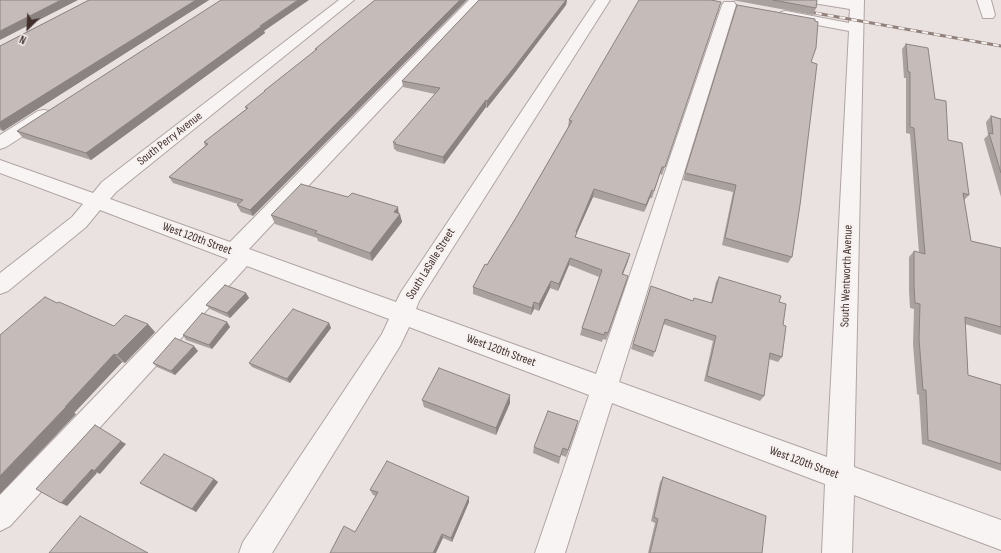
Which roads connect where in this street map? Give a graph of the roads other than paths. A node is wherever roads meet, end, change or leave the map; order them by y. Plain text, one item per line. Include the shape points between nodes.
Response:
1 (347, 0) edge
2 (476, 0) edge
3 (603, 0) edge
4 (819, 0) edge
5 (984, 0) edge
6 (856, 3) edge
7 (729, 5) dead end
8 (774, 13) edge
9 (988, 15) dead end
10 (856, 28) junction
11 (55, 107) edge
12 (0, 143) edge
13 (0, 166) edge
14 (96, 202) junction
15 (238, 254) junction
16 (0, 285) edge
17 (402, 314) junction
18 (604, 389) junction
19 (840, 476) junction
20 (0, 516) edge
21 (1001, 535) edge
22 (254, 553) edge
23 (550, 553) edge
24 (837, 553) edge

1 - 14 street, South Perry Avenue via 109,187
2 - 15 street
3 - 17 street, South LaSalle Street via 415,288
4 - 6 street
5 - 9 street
6 - 10 street, South Wentworth Avenue
7 - 18 street
8 - 10 street
10 - 19 street, South Wentworth Avenue
11 - 12 street
13 - 14 street, West 120th Street
14 - 15 street, West 120th Street
14 - 16 street, South Perry Avenue via 79,222
15 - 17 street, West 120th Street
15 - 20 street
17 - 18 street, West 120th Street
17 - 22 street, South LaSalle Street via 389,342
18 - 19 street, West 120th Street
18 - 23 street
19 - 21 street, West 120th Street
19 - 24 street, South Wentworth Avenue

